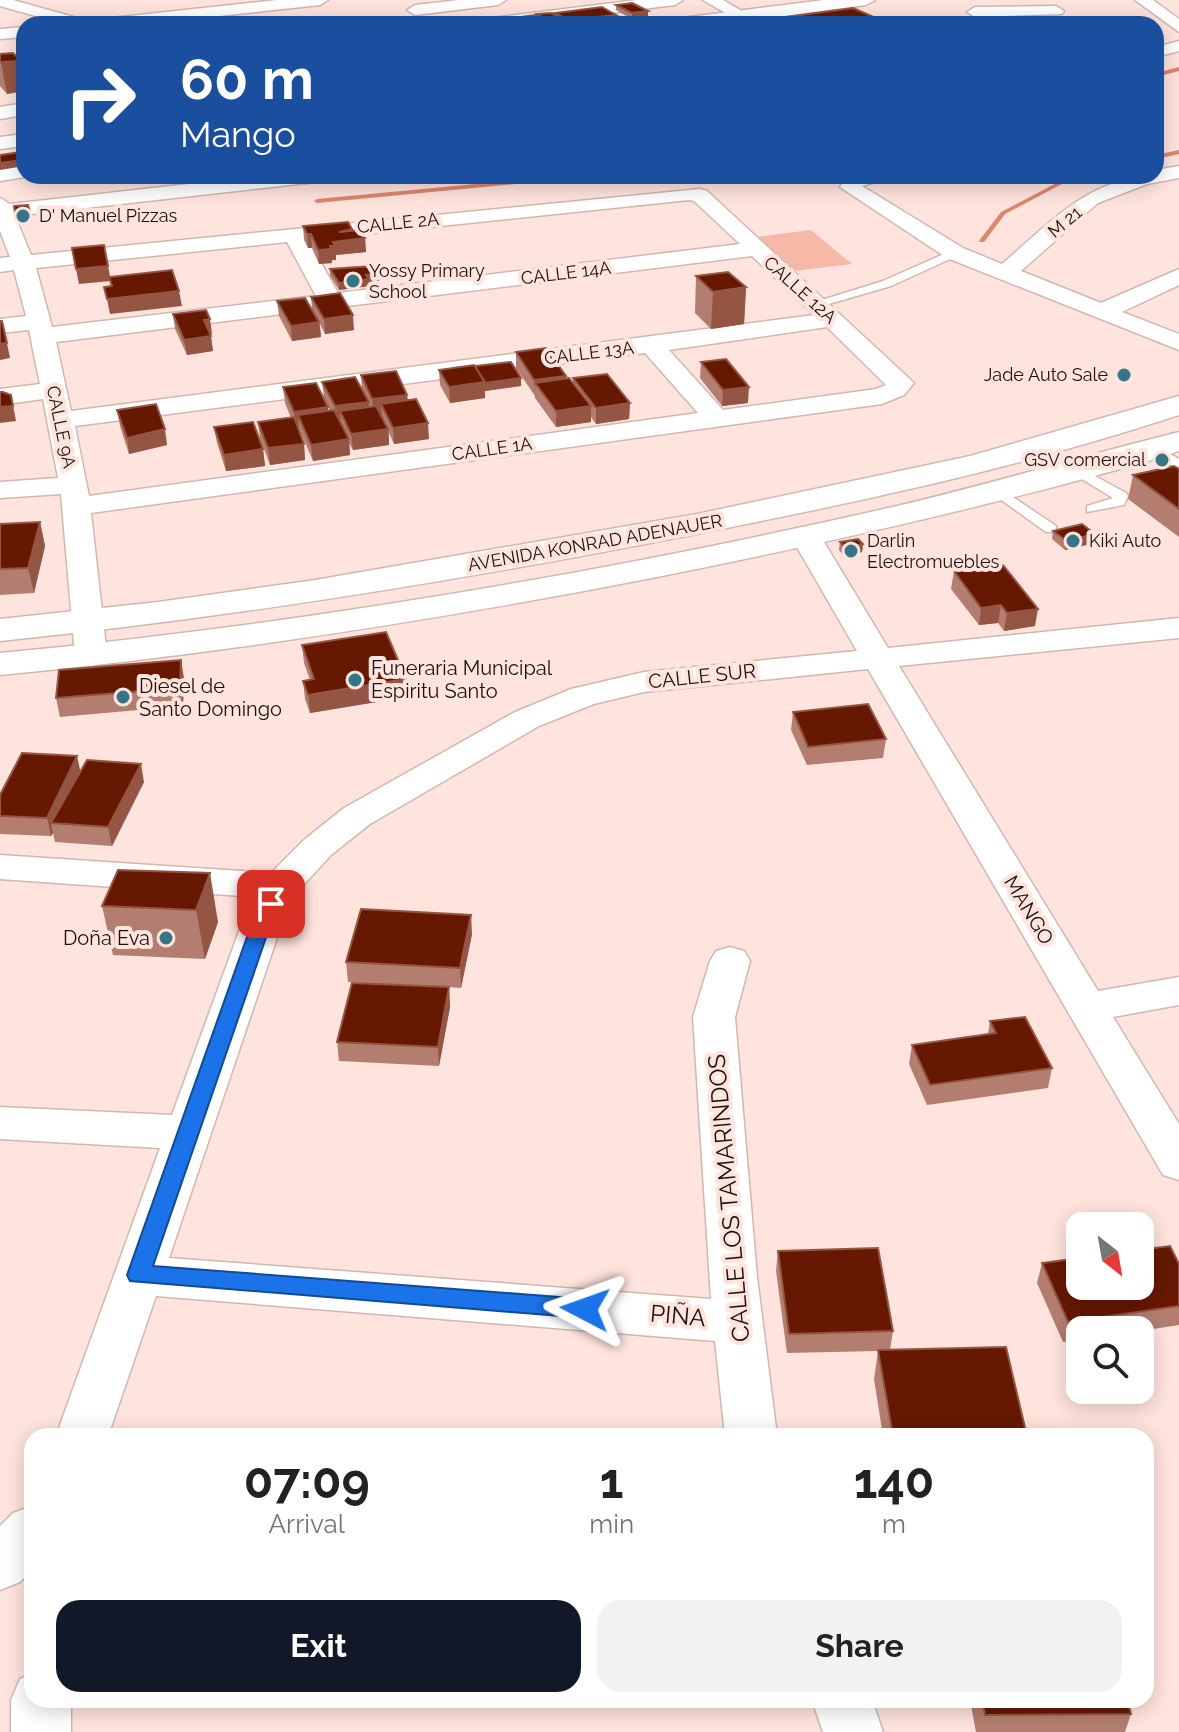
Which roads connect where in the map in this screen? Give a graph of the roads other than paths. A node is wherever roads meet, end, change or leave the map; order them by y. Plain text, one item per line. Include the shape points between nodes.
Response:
1 (152, 0) edge
2 (216, 0) edge
3 (498, 0) edge
4 (675, 0) edge
5 (711, 0) edge
6 (866, 0) edge
7 (3, 2) dead end
8 (300, 2) edge
9 (1149, 5) edge
10 (409, 6) edge
11 (1050, 6) edge
12 (1179, 8) edge
13 (194, 15) junction
14 (53, 16) edge
15 (182, 16) edge
16 (205, 16) edge
17 (235, 16) edge
18 (249, 16) edge
19 (324, 16) edge
20 (547, 16) edge
21 (742, 16) edge
22 (773, 16) edge
23 (983, 16) edge
24 (1179, 27) edge
25 (193, 184) edge
26 (855, 184) edge
27 (1129, 184) edge
28 (700, 195) joint
29 (1, 208) edge
30 (294, 234) junction
31 (755, 249) junction
32 (955, 253) junction
33 (12, 264) edge
34 (1005, 273) junction
35 (1179, 276) edge
36 (331, 302) junction
37 (824, 312) junction
38 (1102, 312) junction
39 (0, 326) edge
40 (40, 328) junction
41 (1179, 343) edge
42 (651, 345) junction
43 (901, 383) joint
44 (53, 390) junction
45 (0, 397) edge
46 (1179, 405) edge
47 (716, 418) junction
48 (60, 420) junction
49 (1171, 452) edge
50 (1077, 470) junction
51 (0, 490) edge
52 (998, 491) junction
53 (76, 495) junction
54 (1092, 509) dead end
55 (1051, 529) edge
56 (806, 537) junction
57 (1179, 628) edge
58 (0, 630) edge
59 (90, 639) junction
60 (878, 658) junction
61 (0, 664) edge
62 (0, 867) edge
63 (281, 886) junction
64 (730, 961) dead end
65 (1179, 991) edge
66 (1087, 1007) junction
67 (0, 1123) edge
68 (189, 1133) junction
69 (1179, 1163) edge
70 (139, 1275) junction
71 (738, 1322) junction
72 (85, 1428) edge
73 (750, 1428) edge
74 (24, 1539) edge
75 (0, 1564) edge
76 (41, 1708) edge
77 (845, 1708) edge
78 (41, 1732) edge
79 (853, 1732) edge

1 - 13 street
2 - 17 street
3 - 10 street
4 - 20 street
5 - 21 street
6 - 22 main road
7 - 14 street
8 - 18 street
8 - 19 street
9 - 12 street
9 - 24 street
11 - 23 street
13 - 15 street
13 - 16 street
25 - 29 street
26 - 32 street via 850,187
27 - 34 street, M 21 via 1091,199
28 - 30 street, CALLE 2A
28 - 31 street, CALLE 12A
29 - 33 street, CALLE 9A
30 - 33 street, CALLE 2A
30 - 36 street
31 - 36 street, CALLE 14A
31 - 37 street, CALLE 12A
32 - 34 street
32 - 37 lane
33 - 40 street, CALLE 9A
34 - 38 street
35 - 38 street
36 - 40 street, CALLE 14A
37 - 42 street, CALLE 13A
37 - 43 street, CALLE 12A
38 - 41 street
39 - 40 street, CALLE 14A
40 - 44 street, CALLE 9A
42 - 47 street
42 - 48 street, CALLE 13A
43 - 47 street, CALLE 1A via 882,396
44 - 45 street
44 - 48 street, CALLE 9A
46 - 59 main road, AVENIDA KONRAD ADENAUER via 953,471
47 - 53 street, CALLE 1A
48 - 53 street, CALLE 9A
49 - 50 main road, AVENIDA KONRAD ADENAUER
50 - 52 main road, AVENIDA KONRAD ADENAUER
50 - 54 lane via 1121,496 1119,502
51 - 53 street, CALLE 1A
52 - 55 lane
52 - 56 main road, AVENIDA KONRAD ADENAUER
53 - 59 street, CALLE 9A
56 - 59 main road, AVENIDA KONRAD ADENAUER via 322,626
56 - 60 street, MANGO
57 - 60 street, CALLE SUR
58 - 59 main road, AVENIDA KONRAD ADENAUER
59 - 61 main road, AVENIDA KONRAD ADENAUER
60 - 63 street, CALLE SUR via 644,682 583,696 527,719 357,816
60 - 66 street, MANGO
62 - 63 street
63 - 68 street via 262,923
64 - 71 street, CALLE LOS TAMARINDOS via 714,1017
65 - 66 street
66 - 69 street, MANGO
67 - 68 street
68 - 70 street
70 - 71 street, PIÑA
70 - 72 street
71 - 73 street, CALLE LOS TAMARINDOS
74 - 75 street
76 - 78 street
77 - 79 street

